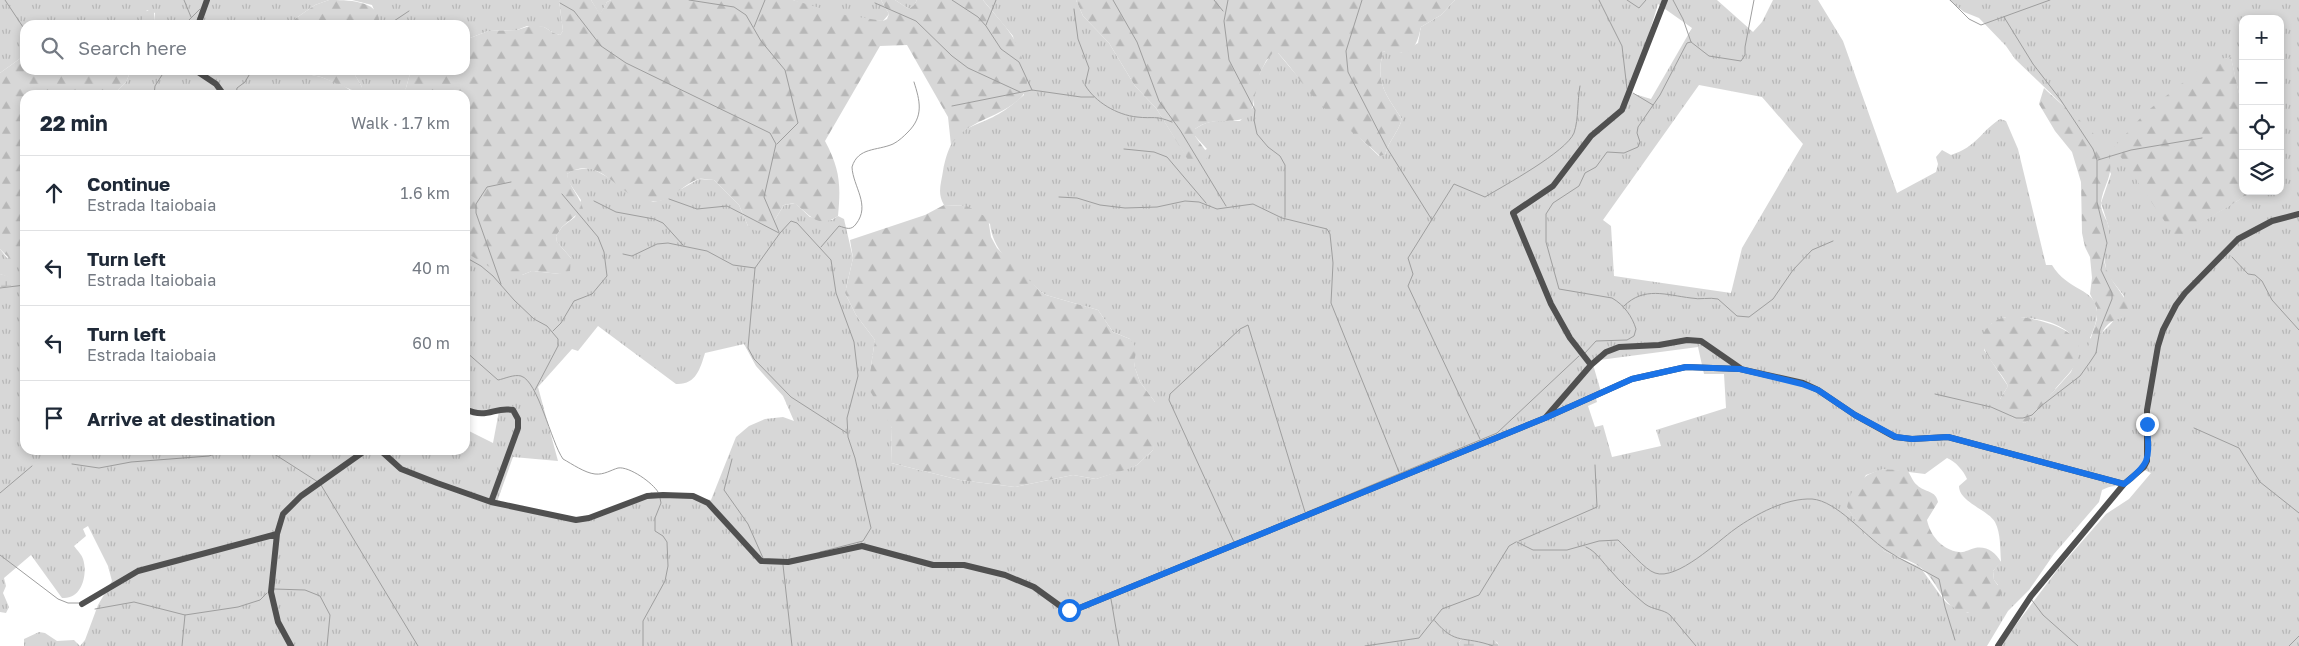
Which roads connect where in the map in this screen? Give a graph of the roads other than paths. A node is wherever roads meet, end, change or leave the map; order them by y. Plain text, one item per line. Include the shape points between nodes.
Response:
1 (207, 0) edge
2 (1665, 0) edge
3 (200, 20) edge
4 (202, 75) edge
5 (220, 90) edge
6 (2299, 214) edge
7 (1591, 365) junction
8 (1740, 369) junction
9 (470, 411) edge
10 (1545, 418) junction
11 (359, 455) edge
12 (386, 455) edge
13 (2124, 484) junction
14 (491, 502) junction
15 (277, 534) junction
16 (82, 604) dead end
17 (291, 646) edge
18 (1998, 646) edge

1 - 3 street
2 - 7 street via 1622,110 1591,136 1553,186 1513,213 1551,304 1570,338
4 - 5 street
6 - 13 street via 2272,221 2238,239 2176,305 2158,346 2147,410 2147,461
7 - 8 street via 1612,349 1687,340 1701,341
7 - 10 street
8 - 10 street via 1686,367 1647,374
8 - 13 street via 1811,387 1896,437 1948,437
9 - 14 street via 480,414 508,409 513,410 518,419 518,428
10 - 14 street via 1073,610 1063,608 1034,587 1006,574 964,565 934,565 869,548 852,548 788,562 762,561 708,503 693,496 646,496 581,520
11 - 15 street via 291,504
12 - 14 street via 402,469
13 - 18 street via 2032,596
15 - 16 street via 138,572
15 - 17 street via 273,607

